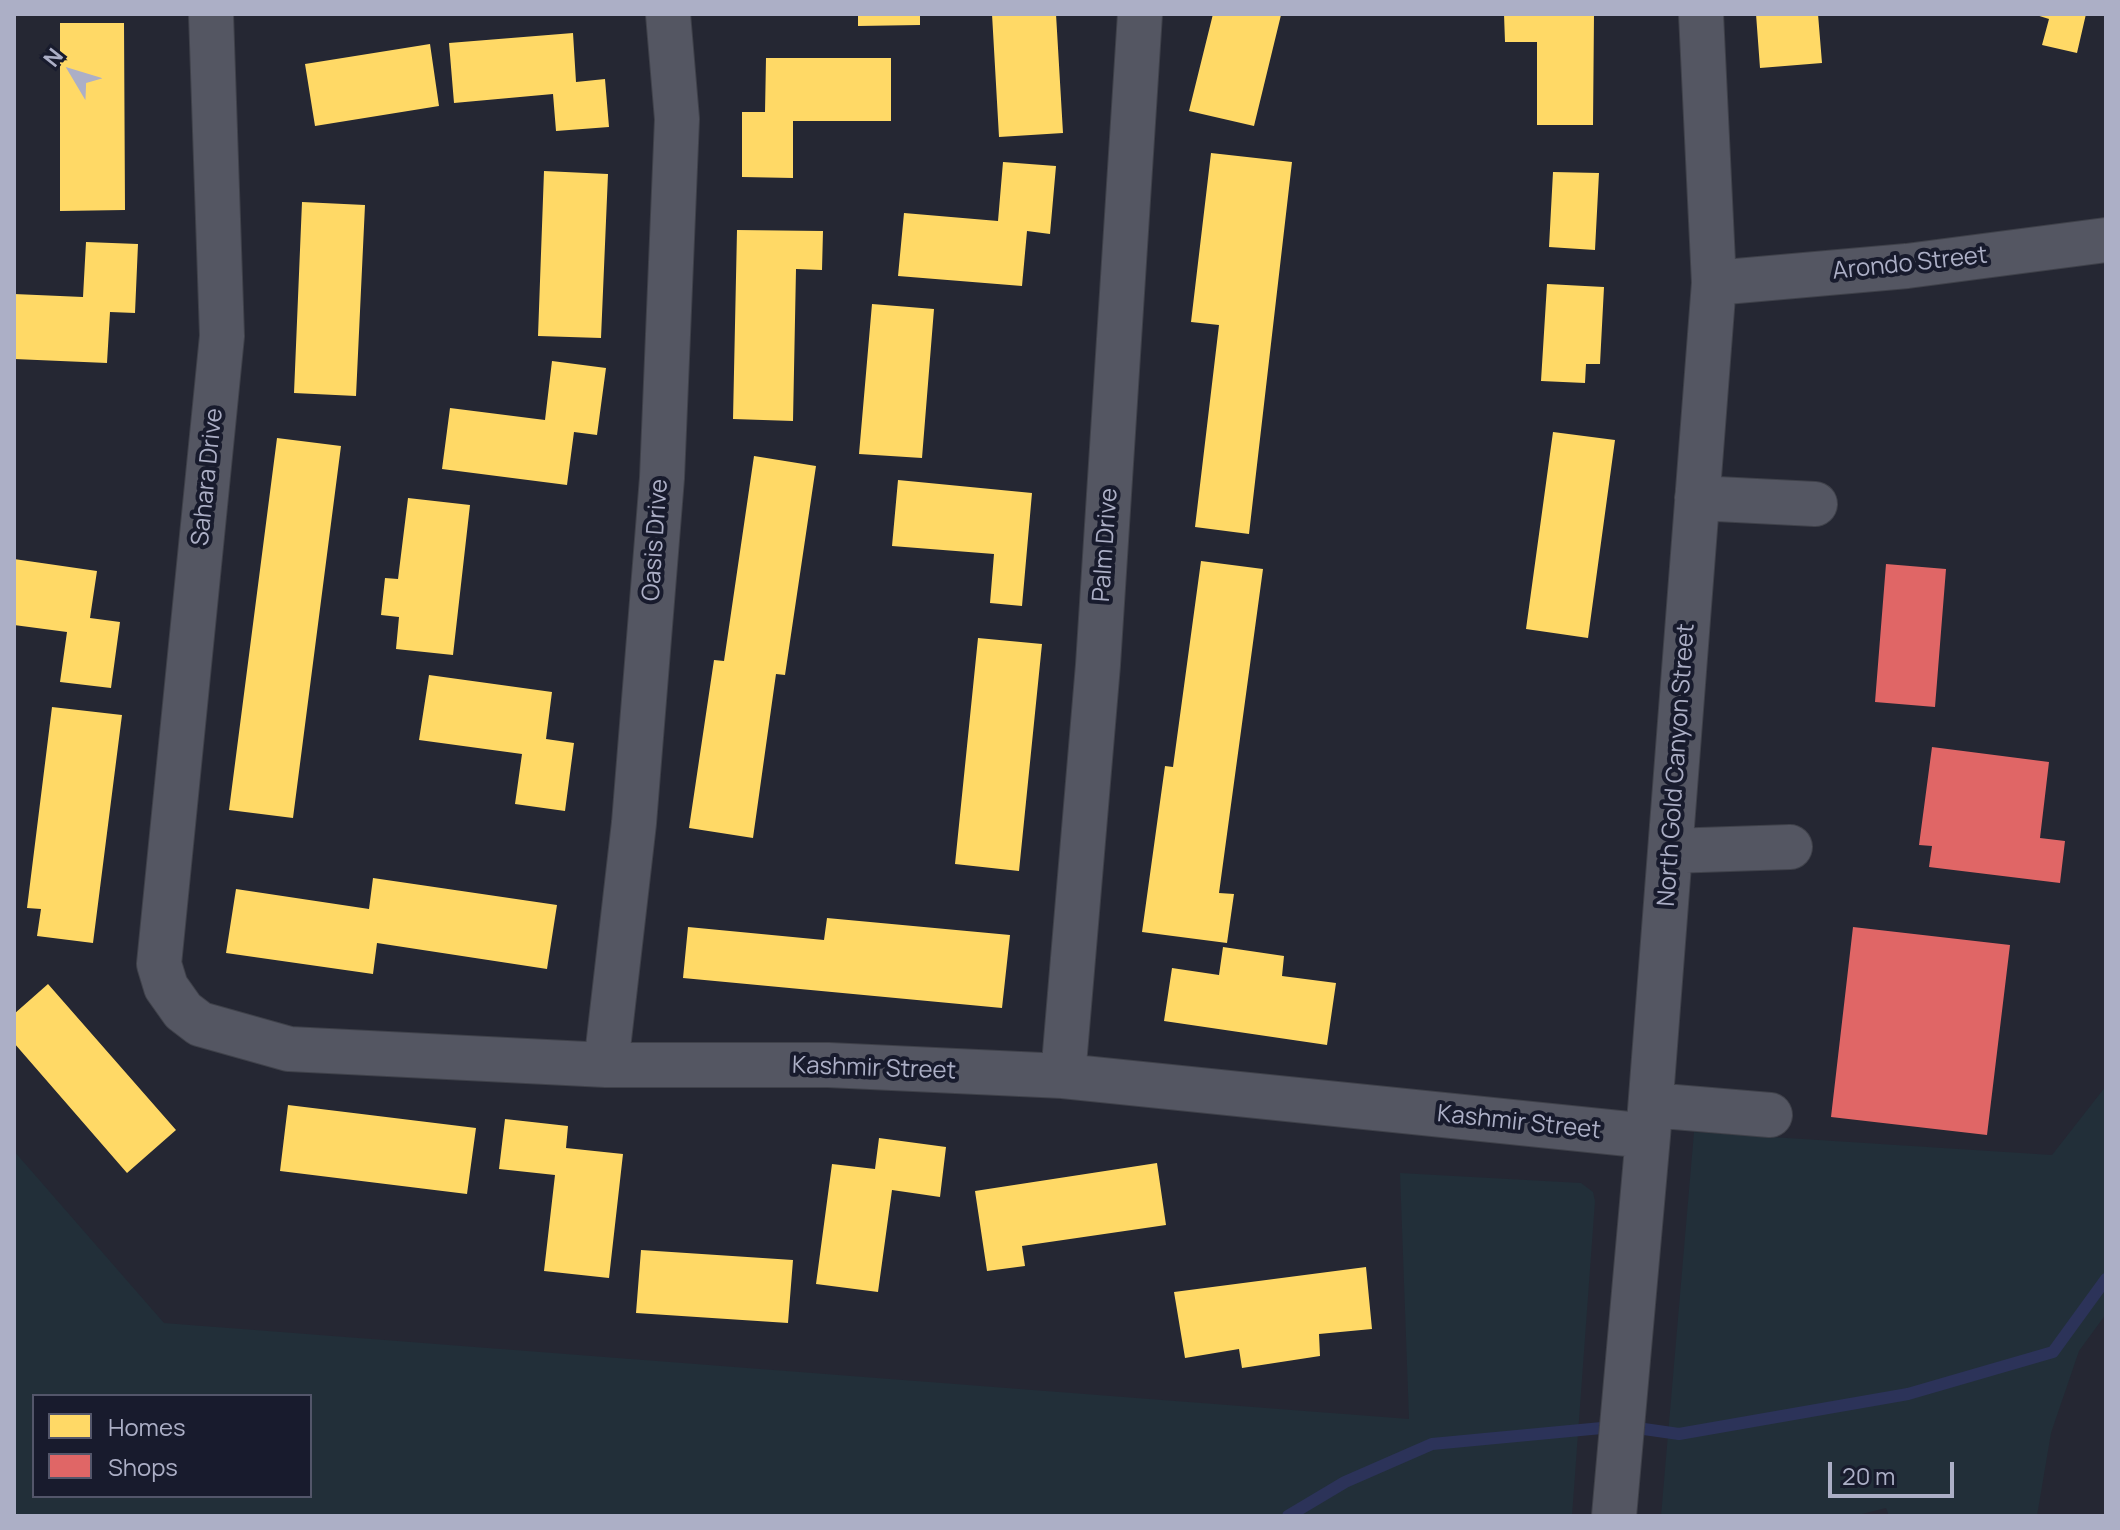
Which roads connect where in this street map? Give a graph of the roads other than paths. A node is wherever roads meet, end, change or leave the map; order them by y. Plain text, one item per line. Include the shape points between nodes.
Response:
1 (211, 14) edge
2 (668, 14) edge
3 (1140, 14) edge
4 (1701, 14) edge
5 (2106, 240) edge
6 (1714, 283) junction
7 (1697, 498) junction
8 (1815, 504) dead end
9 (1790, 847) dead end
10 (1670, 851) junction
11 (161, 939) joint
12 (606, 1065) junction
13 (1063, 1076) junction
14 (1770, 1115) dead end
15 (1650, 1120) junction
16 (1614, 1516) edge

1 - 11 street, Sahara Drive via 222,336
2 - 12 street, Oasis Drive via 677,119 662,478 634,823
3 - 13 street, Palm Drive via 1098,665
4 - 6 street, North Gold Canyon Street
5 - 6 street, Arondo Street via 1907,266
6 - 7 street, North Gold Canyon Street
7 - 8 street
7 - 10 street, North Gold Canyon Street
9 - 10 street
10 - 15 street, North Gold Canyon Street
11 - 12 street, Kashmir Street via 159,964 166,987 200,1024 289,1049
12 - 13 street, Kashmir Street via 828,1065
13 - 15 street, Kashmir Street
14 - 15 street, Kashmir Street
15 - 16 street, North Gold Canyon Street

